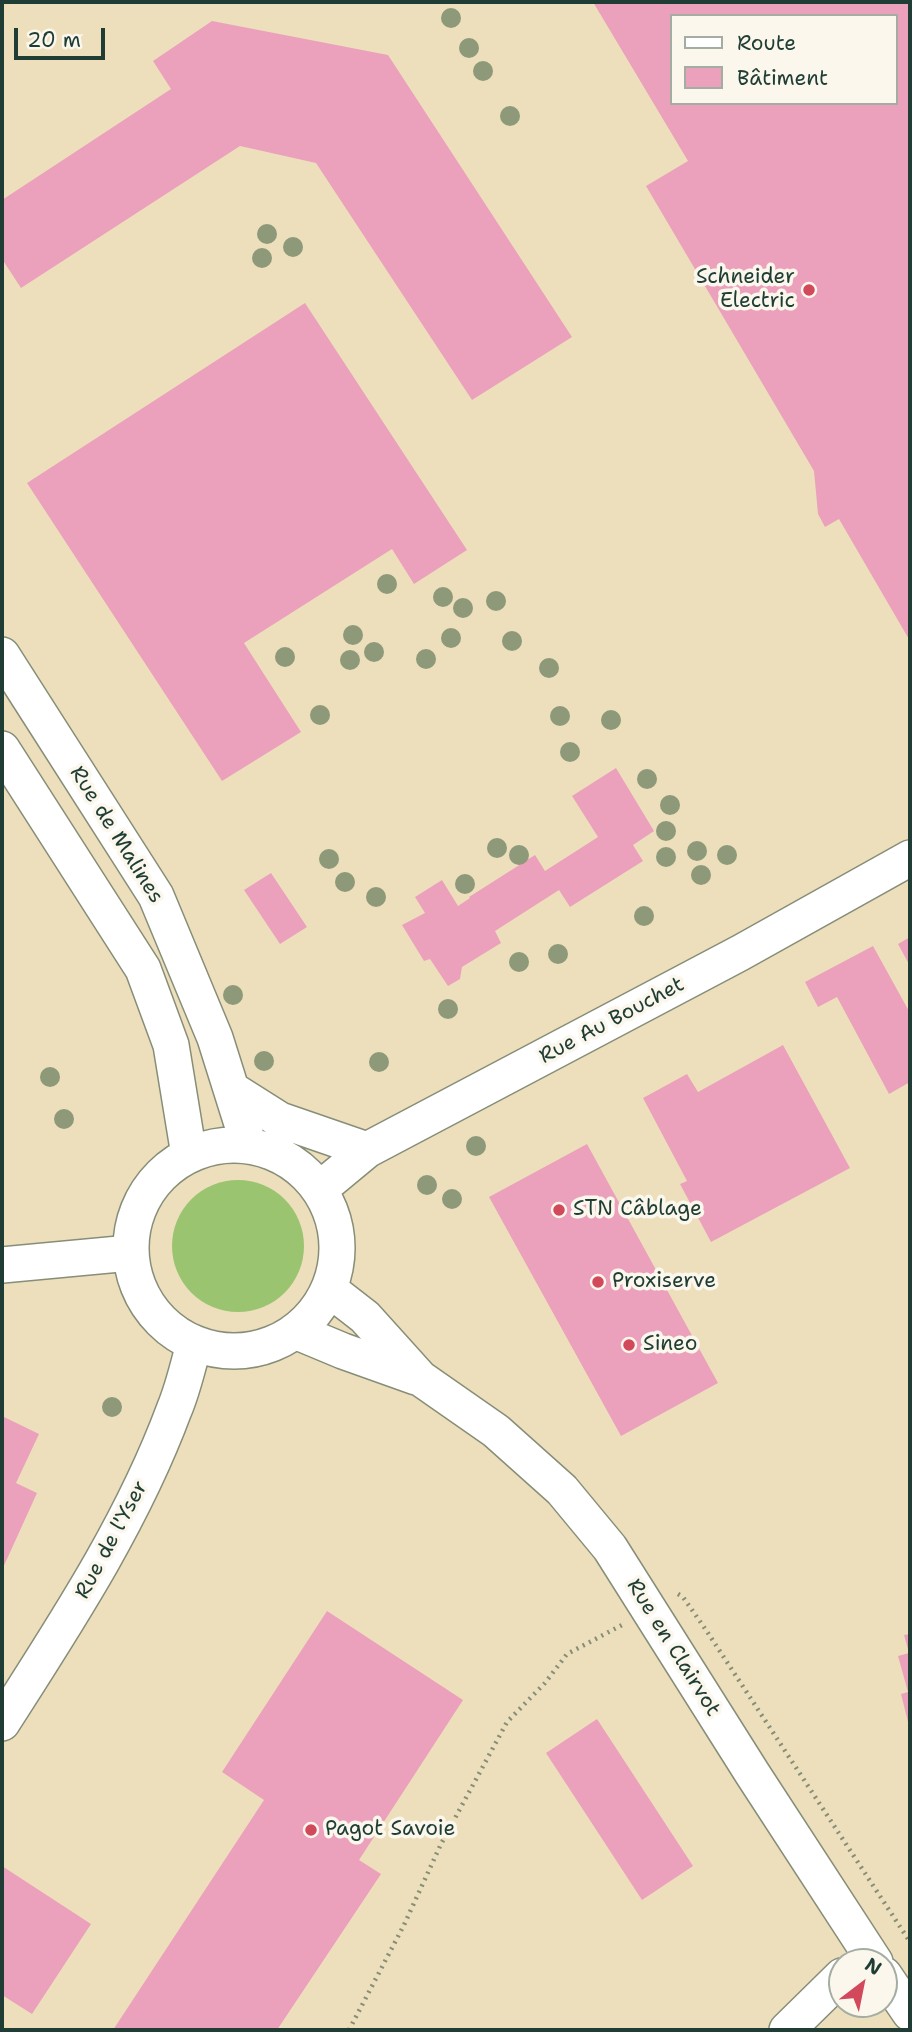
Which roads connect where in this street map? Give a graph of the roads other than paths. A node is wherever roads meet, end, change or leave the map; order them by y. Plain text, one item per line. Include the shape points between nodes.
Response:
1 (2, 655) edge
2 (2, 749) edge
3 (910, 858) edge
4 (231, 1089) junction
5 (249, 1146) junction
6 (368, 1150) junction
7 (188, 1155) junction
8 (317, 1187) junction
9 (130, 1253) junction
10 (2, 1265) edge
11 (329, 1289) junction
12 (295, 1331) junction
13 (194, 1344) junction
14 (420, 1378) junction
15 (2, 1723) edge
16 (862, 1948) edge
17 (828, 1990) edge
18 (898, 1997) edge
19 (910, 2013) edge
20 (787, 2030) edge

1 - 4 street, Rue de Malines via 156,896 215,1038
2 - 7 street via 143,968 171,1045
3 - 6 street, Rue Au Bouchet
4 - 5 street, Rue de Malines
4 - 6 street via 281,1120
5 - 7 street via 218,1145
5 - 8 street via 275,1153 299,1167
6 - 8 street, Rue Au Bouchet
7 - 9 street via 164,1171 144,1195 133,1223
8 - 11 street via 331,1211 337,1238
9 - 10 street
9 - 13 street via 136,1282 149,1308 169,1329
11 - 12 street via 315,1312
11 - 14 street, Rue en Clairvot via 365,1317
12 - 13 street via 272,1345 246,1351
12 - 14 street, Rue en Clairvot
13 - 15 street, Rue de l'Yser via 175,1409 145,1480 89,1587
14 - 16 street, Rue en Clairvot via 524,1456 562,1490 610,1548
17 - 20 street
18 - 19 street, Rue en Clairvot

